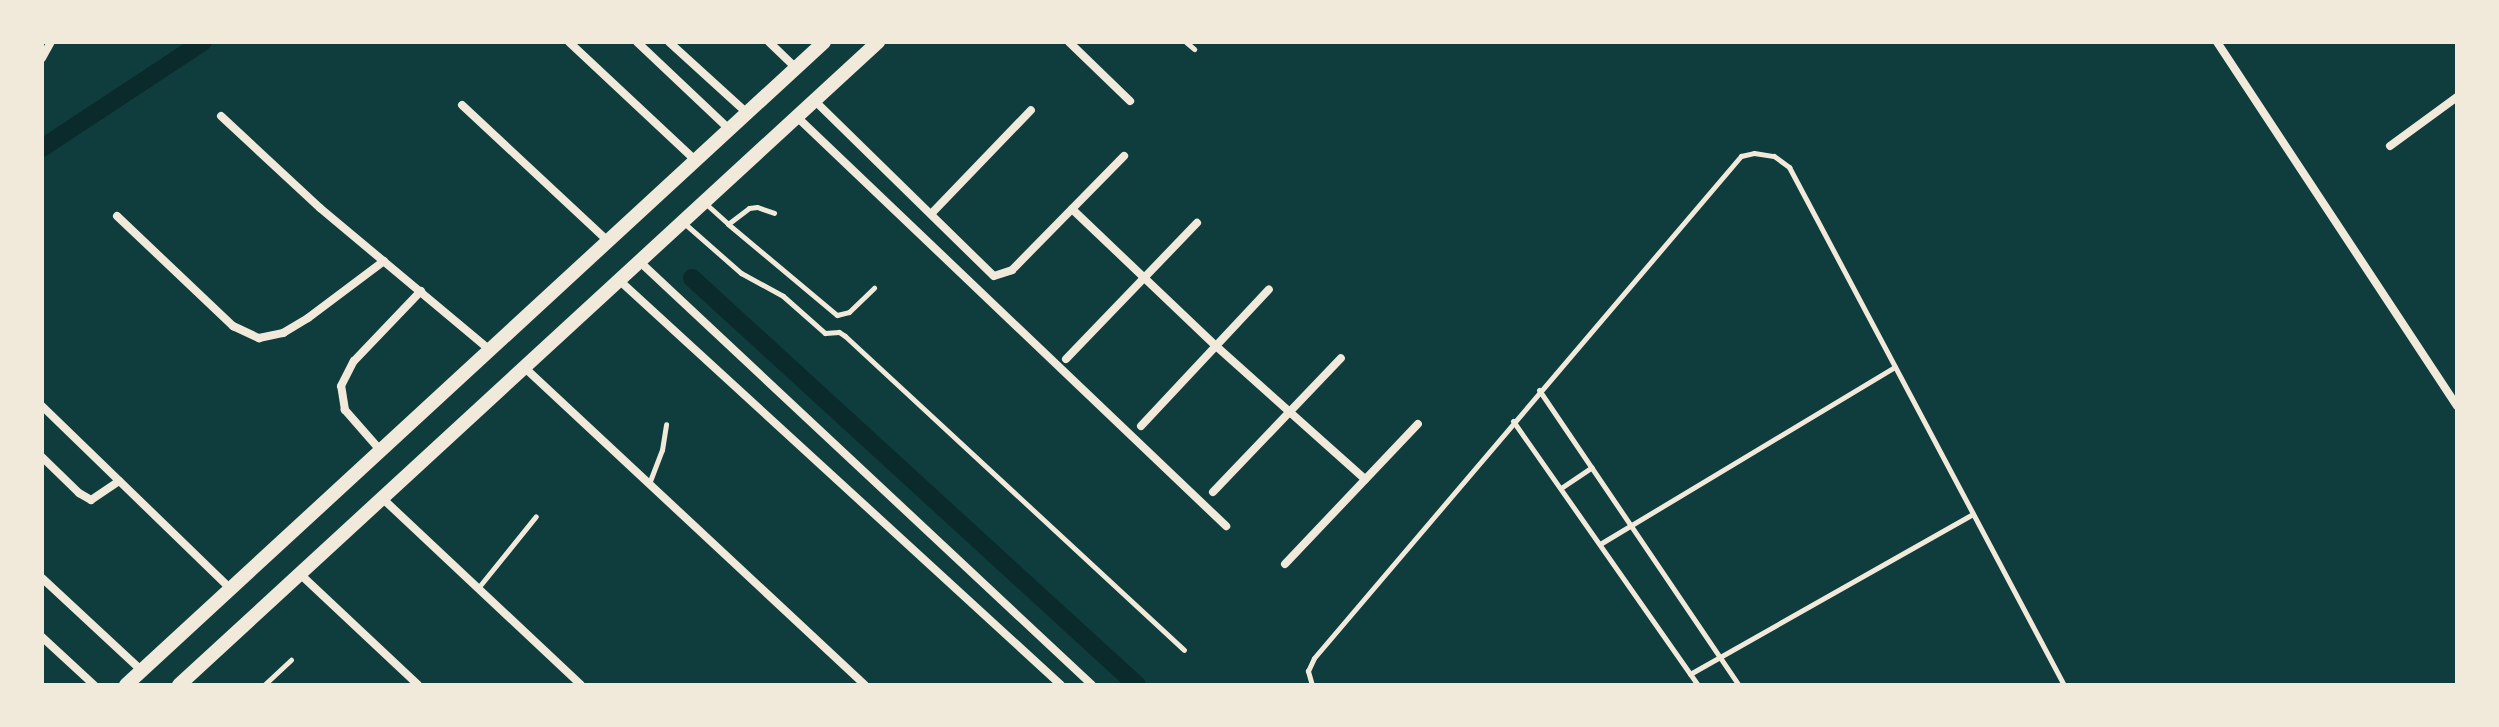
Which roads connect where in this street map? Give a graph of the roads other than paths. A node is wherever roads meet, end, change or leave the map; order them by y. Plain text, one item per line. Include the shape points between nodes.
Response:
1 (51, 42) edge
2 (569, 42) edge
3 (637, 42) edge
4 (669, 42) edge
5 (769, 42) edge
6 (878, 42) edge
7 (1069, 42) edge
8 (1186, 42) edge
9 (2217, 42) edge
10 (815, 45) edge
11 (1194, 49) dead end
12 (42, 58) edge
13 (796, 68) junction
14 (2457, 97) edge
15 (815, 101) junction
16 (1130, 101) dead end
17 (462, 105) dead end
18 (1031, 110) dead end
19 (746, 112) junction
20 (221, 116) dead end
21 (797, 117) junction
22 (729, 129) junction
23 (2390, 146) dead end
24 (1124, 156) dead end
25 (695, 160) junction
26 (704, 202) junction
27 (1072, 209) junction
28 (774, 213) dead end
29 (931, 214) junction
30 (117, 216) dead end
31 (684, 222) junction
32 (1197, 223) dead end
33 (728, 224) junction
34 (608, 241) junction
35 (384, 261) junction
36 (640, 262) junction
37 (1144, 278) junction
38 (620, 281) junction
39 (874, 288) dead end
40 (1269, 289) dead end
41 (421, 291) junction
42 (1216, 346) junction
43 (490, 350) junction
44 (1341, 358) dead end
45 (1066, 359) dead end
46 (1895, 367) junction
47 (525, 368) junction
48 (1539, 390) junction
49 (42, 406) edge
50 (2457, 406) edge
51 (1289, 413) junction
52 (1513, 421) junction
53 (666, 424) dead end
54 (1418, 424) dead end
55 (1141, 426) dead end
56 (381, 451) junction
57 (42, 457) edge
58 (1592, 467) junction
59 (1365, 479) junction
60 (119, 481) junction
61 (650, 481) junction
62 (1561, 488) junction
63 (1213, 492) dead end
64 (382, 498) junction
65 (1973, 514) junction
66 (536, 516) dead end
67 (1631, 524) junction
68 (1226, 526) dead end
69 (1600, 544) junction
70 (1285, 564) dead end
71 (300, 574) junction
72 (42, 578) edge
73 (478, 588) junction
74 (231, 589) junction
75 (42, 637) edge
76 (1184, 650) dead end
77 (1720, 657) junction
78 (291, 660) dead end
79 (142, 671) junction
80 (1690, 674) junction
81 (94, 685) edge
82 (126, 685) edge
83 (179, 685) edge
84 (264, 685) edge
85 (418, 685) edge
86 (581, 685) edge
87 (865, 685) edge
88 (1061, 685) edge
89 (1092, 685) edge
90 (1312, 685) edge
91 (1698, 685) edge
92 (1739, 685) edge
93 (2064, 685) edge

1 - 12 street
2 - 25 street
3 - 22 street
4 - 19 street
5 - 13 street
6 - 15 main road
7 - 16 street
8 - 11 lane
9 - 50 street
10 - 13 main road
13 - 19 main road
14 - 23 street
15 - 21 main road
15 - 29 street
17 - 34 street
18 - 29 street
19 - 22 main road
20 - 35 street
21 - 26 main road
21 - 68 street
22 - 25 main road
24 - 27 street
25 - 34 main road
26 - 31 main road
26 - 33 lane
27 - 29 street via 1012,270 999,276
27 - 37 street
28 - 33 lane via 749,208
30 - 35 street via 233,326 259,338 283,333 308,318
31 - 36 main road
31 - 76 lane via 741,273 783,296 825,333 845,336
32 - 37 street
33 - 39 lane via 837,315 849,312
34 - 43 main road
35 - 41 street
36 - 38 main road
36 - 89 street
37 - 42 street
37 - 45 street
38 - 47 main road
38 - 88 street
40 - 42 street
41 - 43 street
41 - 56 street via 354,361 341,386 345,410
42 - 51 street
42 - 55 street
43 - 56 main road
44 - 51 street
46 - 48 lane via 1789,167 1774,156 1754,153 1741,156
46 - 65 lane
46 - 67 lane
47 - 61 street
47 - 64 main road
48 - 52 lane
48 - 58 lane
49 - 60 street
51 - 59 street
51 - 63 street
52 - 62 lane
52 - 90 lane via 1312,661
53 - 61 lane
54 - 59 street
56 - 74 main road
57 - 60 street via 91,500
58 - 62 lane
58 - 67 lane
59 - 70 street
60 - 74 street
61 - 87 street
62 - 69 lane
64 - 71 main road
64 - 73 street
65 - 77 lane
65 - 93 lane
66 - 73 lane
67 - 69 lane
67 - 77 lane
69 - 80 lane
71 - 83 main road
71 - 85 street
72 - 79 street
73 - 86 street
74 - 79 main road
75 - 81 street
77 - 80 lane
77 - 92 lane
78 - 84 lane
79 - 82 main road
80 - 91 lane

